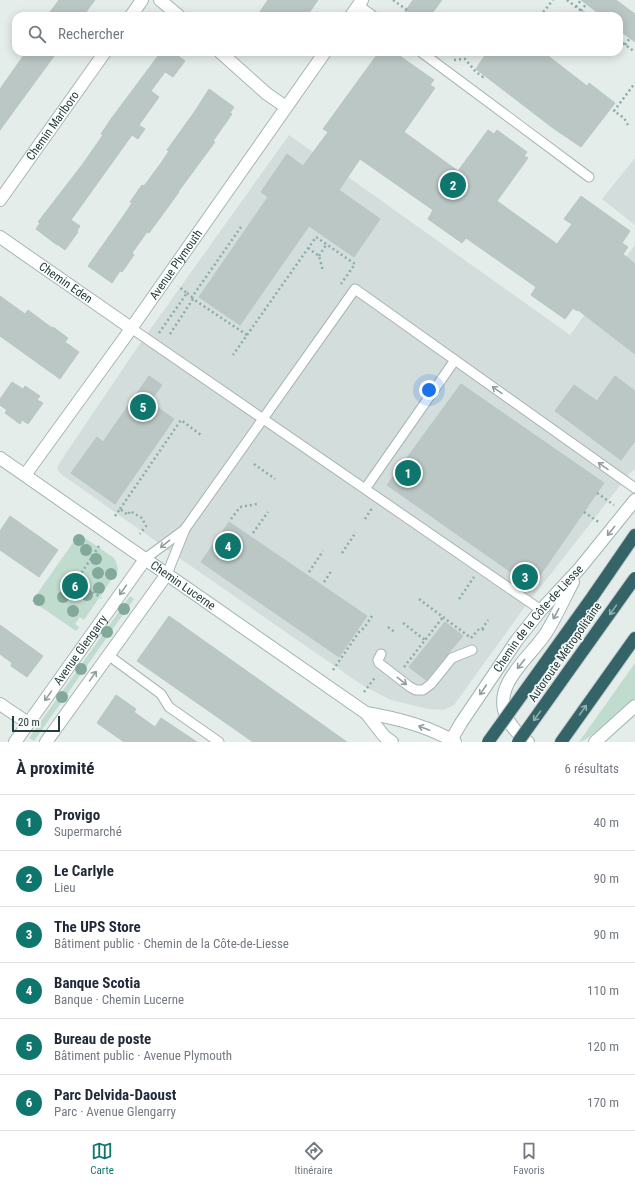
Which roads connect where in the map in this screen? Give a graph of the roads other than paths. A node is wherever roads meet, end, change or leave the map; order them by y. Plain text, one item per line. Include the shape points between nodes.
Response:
1 (142, 0) edge
2 (160, 0) edge
3 (360, 3) edge
4 (134, 12) edge
5 (174, 12) edge
6 (354, 12) edge
7 (369, 12) edge
8 (102, 56) edge
9 (224, 56) edge
10 (321, 56) edge
11 (426, 56) edge
12 (286, 107) junction
13 (589, 177) dead end
14 (0, 200) edge
15 (0, 237) edge
16 (131, 328) junction
17 (455, 360) junction
18 (263, 419) junction
19 (0, 458) edge
20 (25, 475) junction
21 (635, 488) edge
22 (365, 489) junction
23 (635, 500) edge
24 (185, 529) junction
25 (635, 535) edge
26 (146, 558) junction
27 (580, 568) junction
28 (167, 574) junction
29 (635, 578) edge
30 (541, 610) junction
31 (635, 638) edge
32 (472, 650) dead end
33 (381, 654) dead end
34 (108, 655) junction
35 (0, 704) edge
36 (635, 706) edge
37 (366, 712) junction
38 (28, 723) junction
39 (50, 741) edge
40 (452, 741) edge
41 (15, 742) edge
42 (220, 742) edge
43 (392, 742) edge
44 (488, 742) edge
45 (518, 742) edge
46 (528, 742) edge
47 (561, 742) edge
48 (595, 742) edge

1 - 4 street
2 - 5 street
3 - 6 street
3 - 7 lane
8 - 14 street, Chemin Marlboro
9 - 12 street via 267,94
10 - 12 street, Avenue Plymouth
11 - 13 lane
12 - 16 street, Avenue Plymouth
15 - 16 street, Chemin Eden
16 - 18 lane
16 - 20 street, Avenue Plymouth
17 - 18 lane via 354,289
21 -> 17 lane
17 - 22 lane
18 - 22 lane
18 - 24 lane
19 - 20 street, Chemin Lucerne
20 - 26 street, Chemin Lucerne
22 - 30 lane
23 -> 27 street, Chemin de la Côte-de-Liesse
24 -> 26 lane
24 - 28 lane
25 - 44 highway, bridge
26 - 28 street, Chemin Lucerne
26 -> 38 street, Avenue Glengarry
27 - 30 street, Chemin de la Côte-de-Liesse
27 -> 46 street via 545,634 518,669 505,692 505,714 513,728
28 - 34 street
28 - 37 street, Chemin Lucerne
29 -> 45 highway, Autoroute Métropolitaine, bridge
30 -> 40 street, Chemin de la Côte-de-Liesse via 505,658 461,723
47 -> 31 highway
33 -> 32 lane via 379,663 410,687 419,690 428,687 452,658
39 -> 34 street
34 - 42 lane via 161,694 169,707
35 - 38 street
36 - 48 street
40 -> 37 street, Chemin Lucerne via 397,718
37 - 43 street, Chemin Lucerne via 384,736
38 - 41 street, Avenue Glengarry

